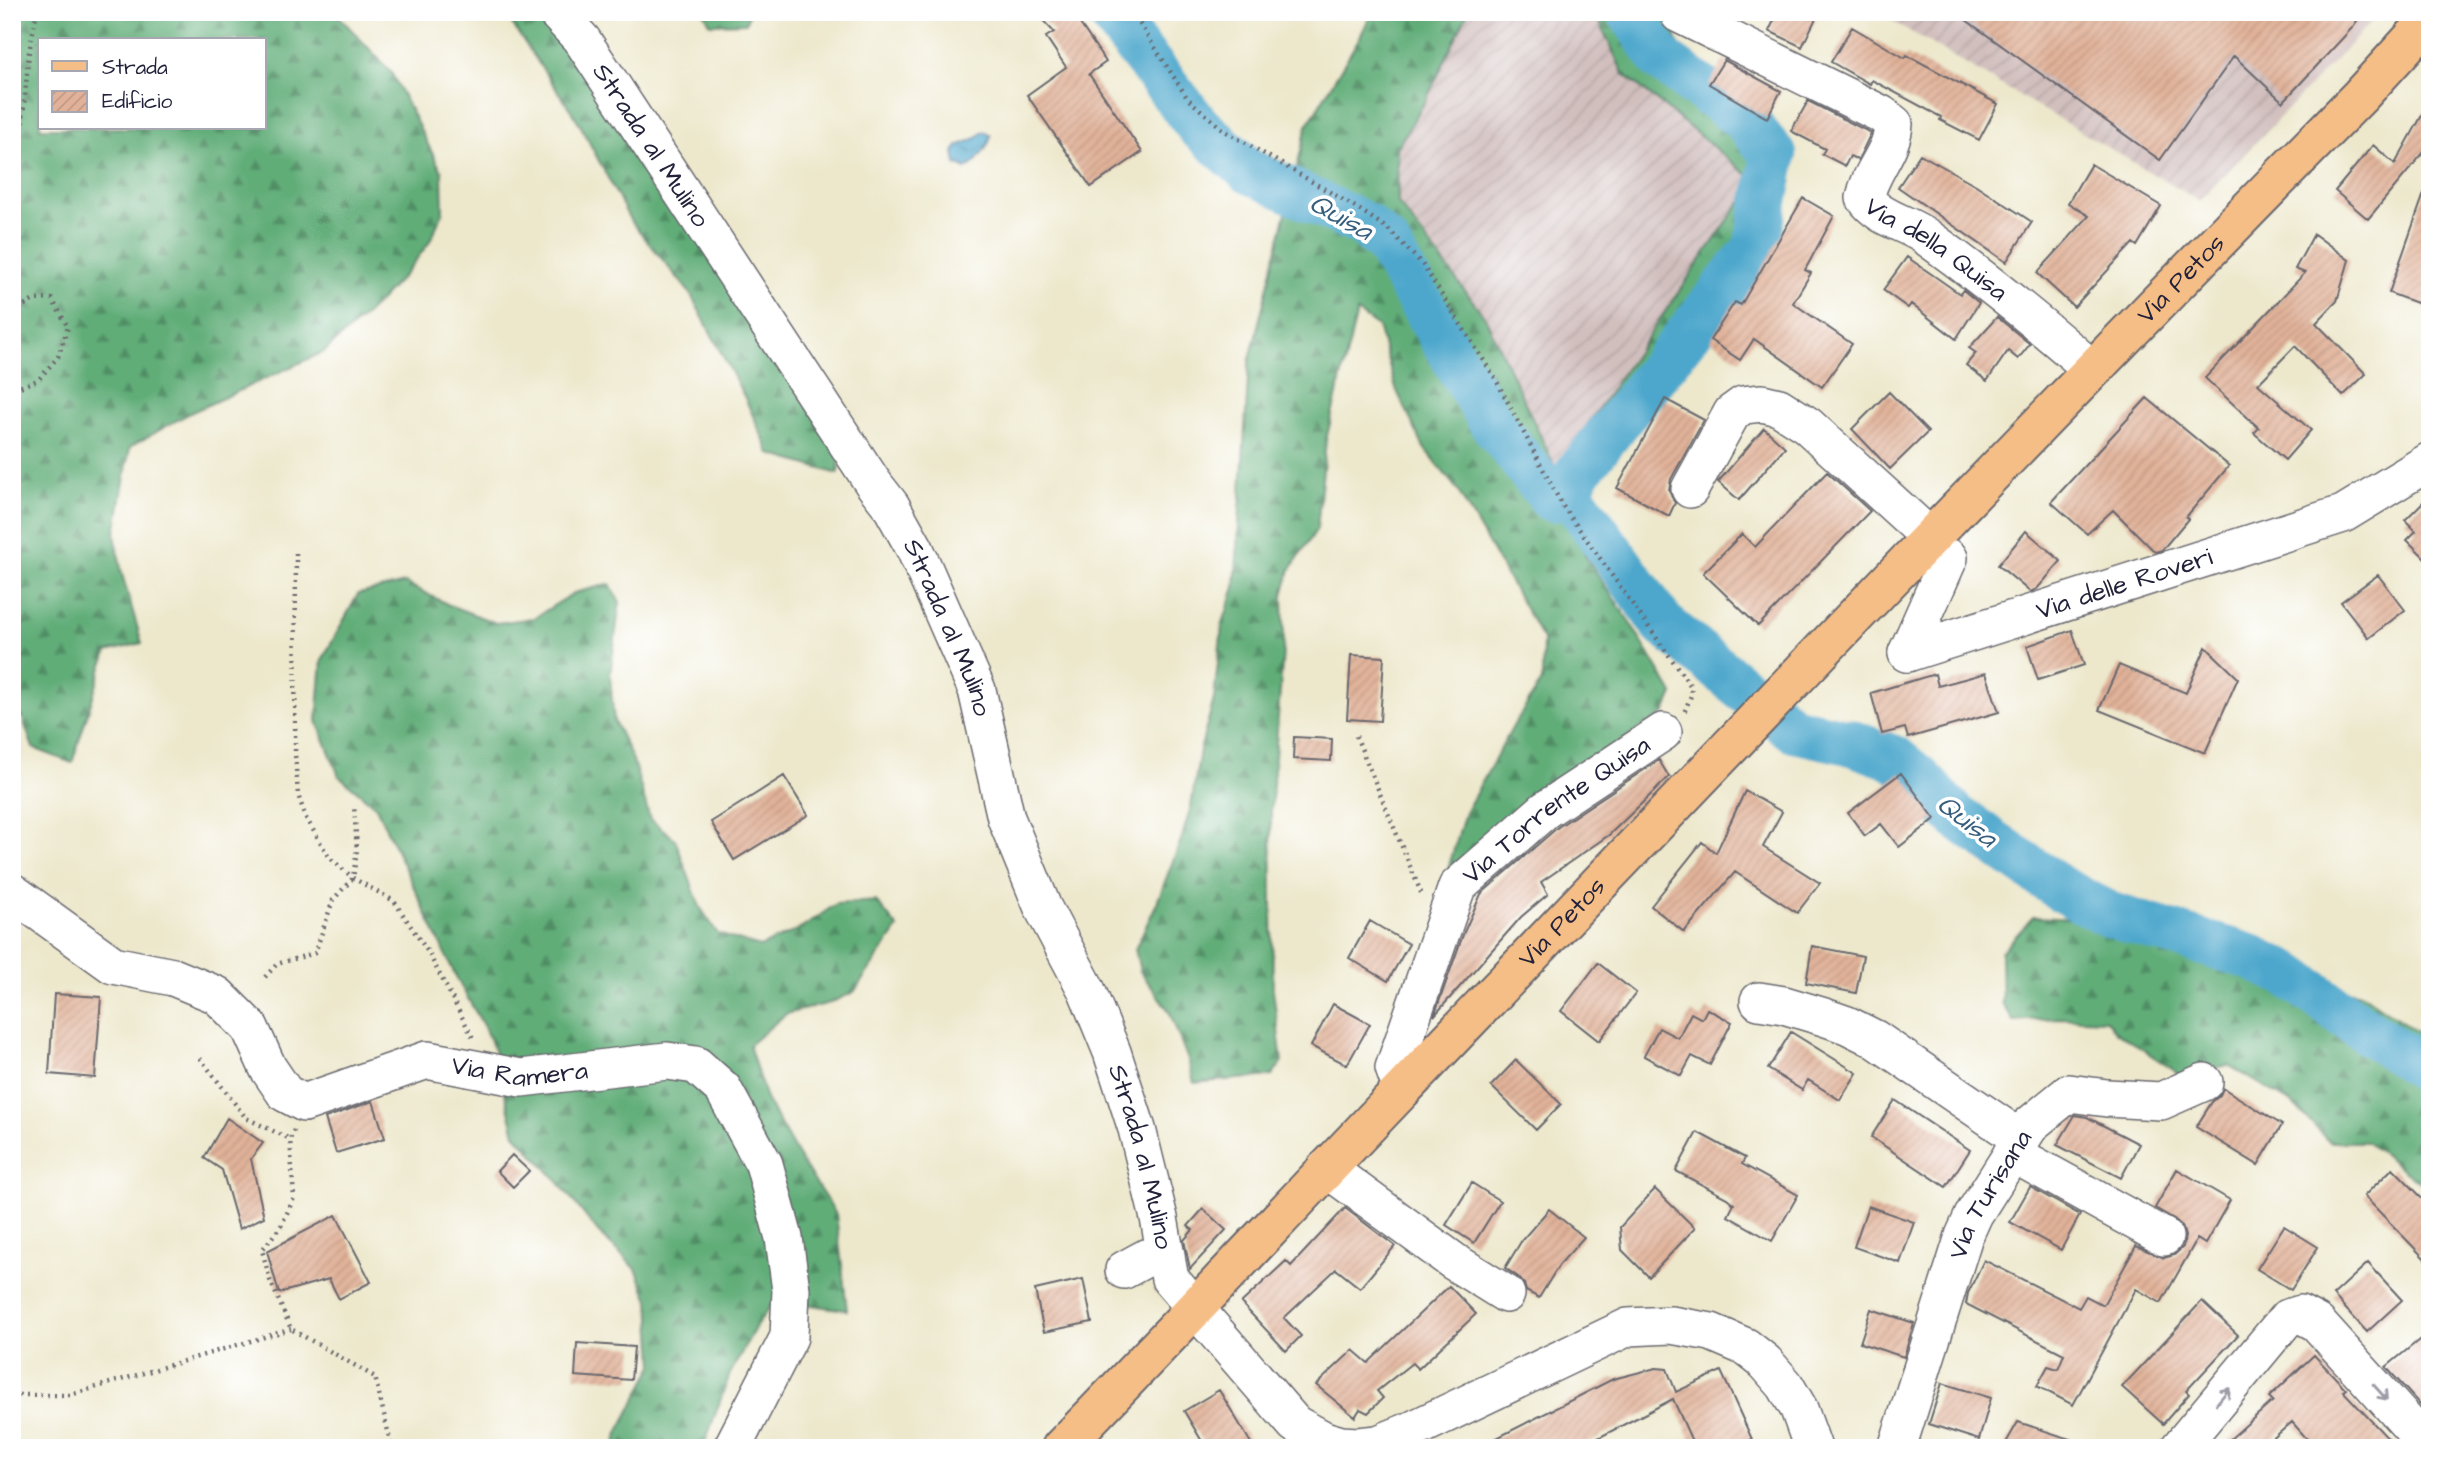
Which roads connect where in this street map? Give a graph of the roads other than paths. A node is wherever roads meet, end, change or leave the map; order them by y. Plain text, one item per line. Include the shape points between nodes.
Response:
1 (556, 12) edge
2 (1679, 14) edge
3 (2430, 19) edge
4 (2093, 370) junction
5 (2430, 461) edge
6 (1689, 489) dead end
7 (1940, 548) junction
8 (1662, 732) road end
9 (12, 892) edge
10 (1759, 1001) dead end
11 (2204, 1082) dead end
12 (1402, 1090) junction
13 (2017, 1146) junction
14 (1326, 1168) junction
15 (2164, 1237) dead end
16 (1166, 1255) junction
17 (1124, 1270) dead end
18 (1506, 1294) dead end
19 (1196, 1310) junction
20 (1379, 1446) edge
21 (2430, 1447) edge
22 (732, 1448) edge
23 (1061, 1448) edge
24 (1813, 1448) edge
25 (1897, 1448) edge
26 (2179, 1448) edge

1 - 16 street, Strada al Mulino via 582,40 915,549 977,690 1006,818 1042,908 1087,991 1112,1052
2 - 4 street, Via della Quisa via 1894,124 1893,138 1868,183 1865,198 1872,209 1924,234
3 - 4 main road, Via Petos
4 - 7 main road, Via Petos
5 - 7 street, Via delle Roveri via 2343,514 1907,653
6 - 7 street via 1732,413 1743,405 1762,403 1779,407 1807,425
7 - 12 main road, Via Petos via 1802,673
8 - 12 street, Via Torrente Quisa via 1545,810 1457,887 1394,1068
9 - 22 street, Via Ramera via 113,965 173,977 217,995 250,1028 285,1093 304,1102 427,1060 521,1078 667,1061 696,1065 723,1089 764,1164 784,1238 791,1290 789,1337
10 - 13 street via 1847,1024 1875,1039
11 - 13 street, Via Turisana via 2161,1101 2070,1093 2031,1124
12 - 14 main road, Via Petos
13 - 15 street
13 - 25 street, Via Turisana via 1964,1236
14 - 18 street
14 - 19 main road, Via Petos
16 - 17 street via 1146,1258
16 - 19 street, Strada al Mulino via 1170,1279
19 - 20 street, Strada al Mulino via 1295,1423 1341,1445
19 - 23 main road
20 - 24 street via 1628,1327 1671,1325 1711,1332 1746,1347 1765,1362 1799,1409
26 -> 21 street via 2287,1318 2300,1314 2317,1323

